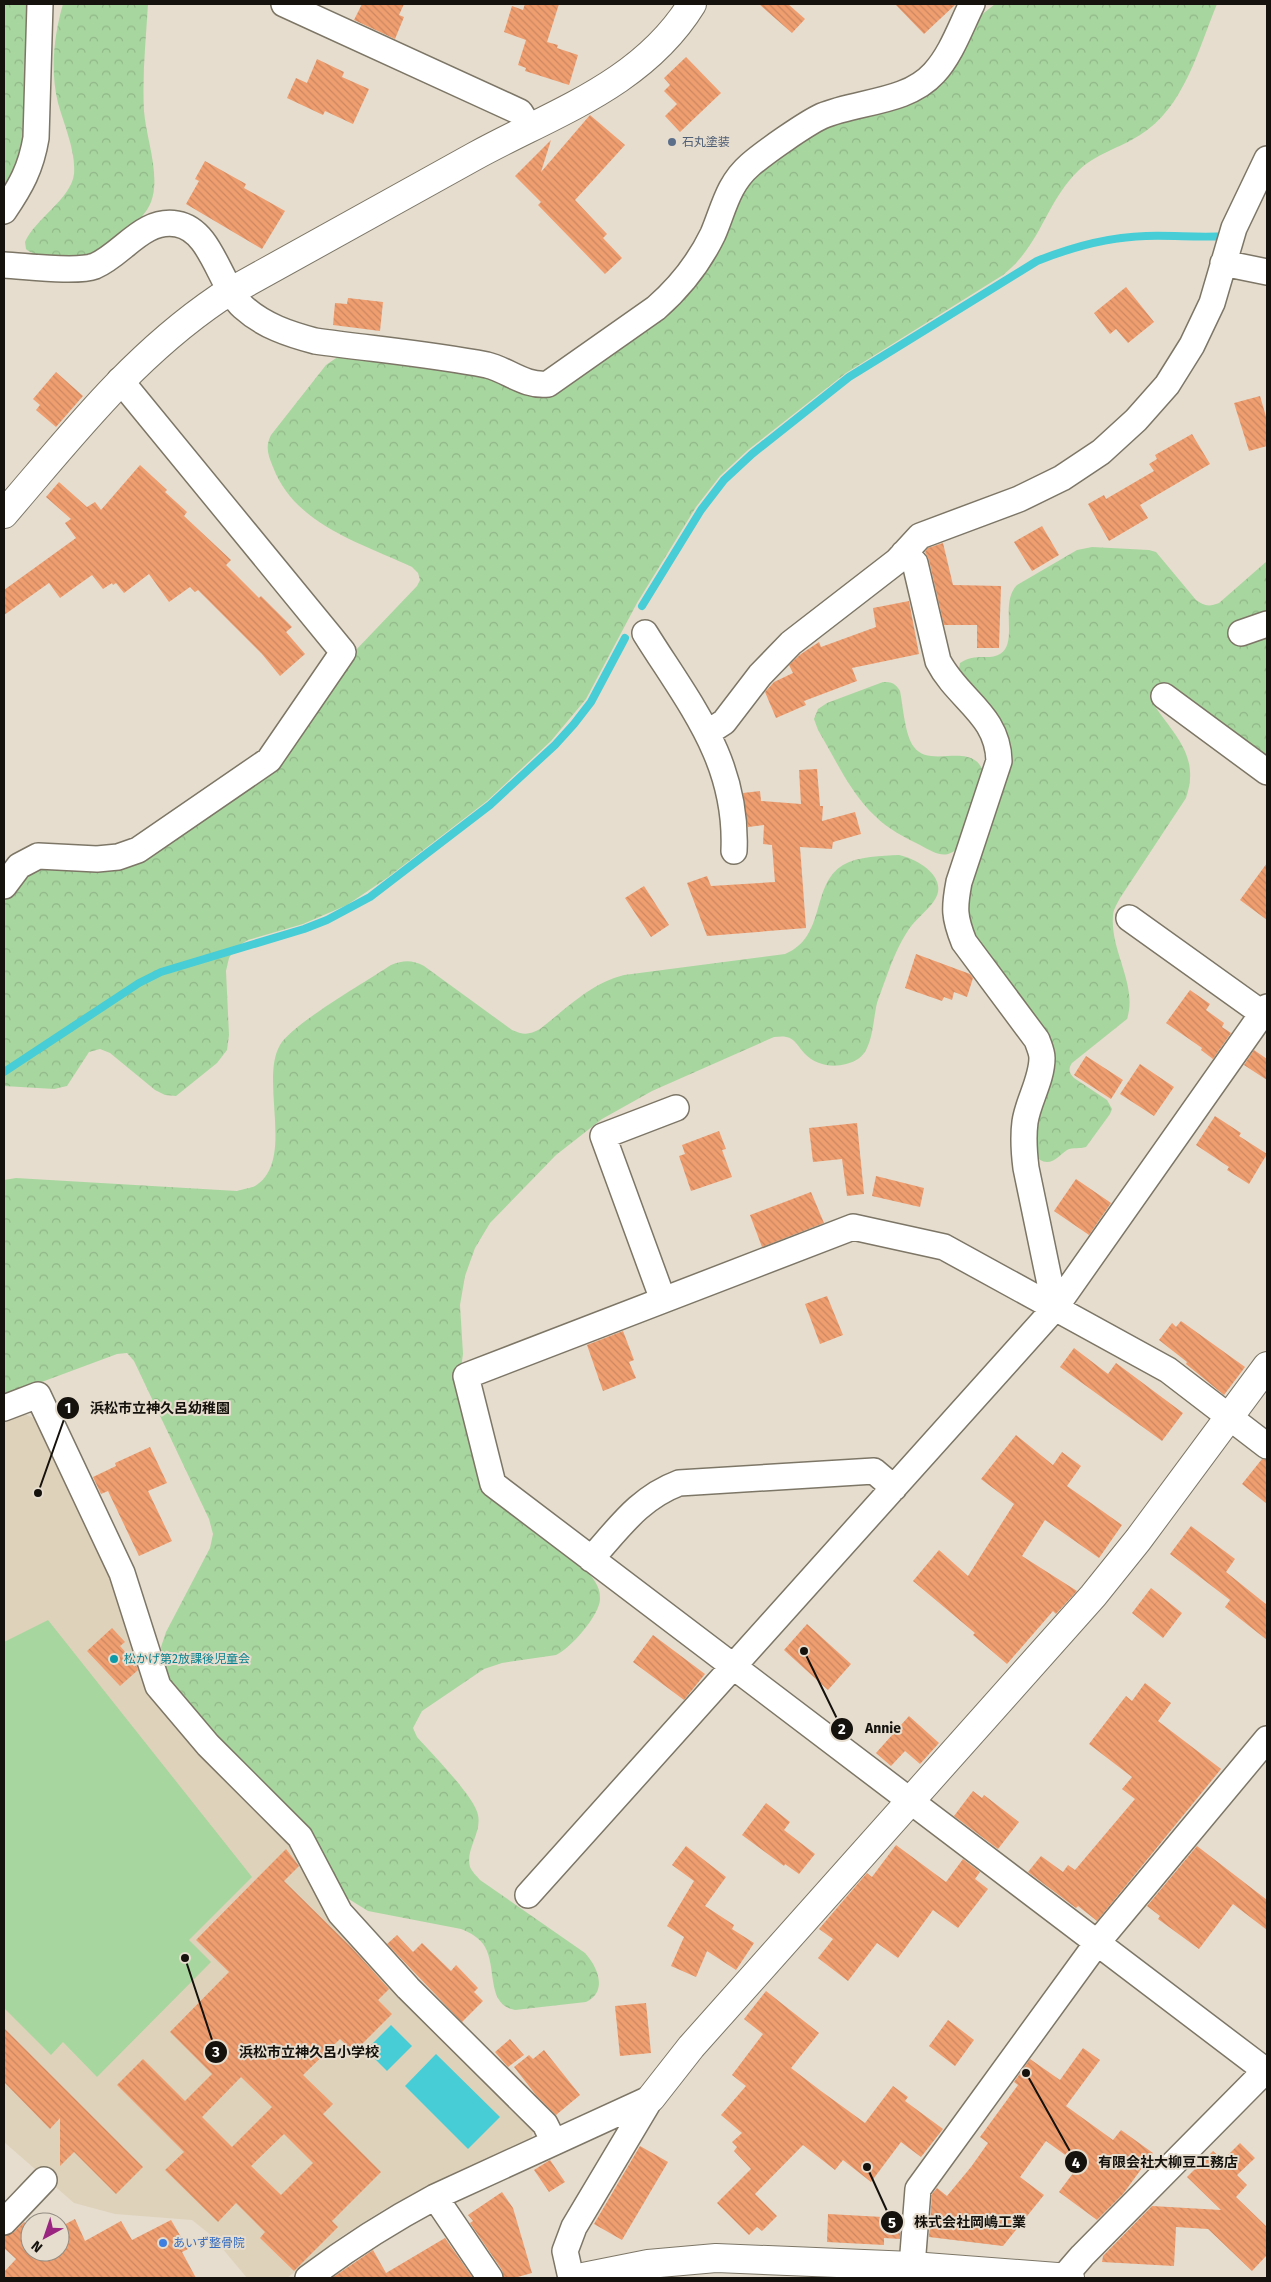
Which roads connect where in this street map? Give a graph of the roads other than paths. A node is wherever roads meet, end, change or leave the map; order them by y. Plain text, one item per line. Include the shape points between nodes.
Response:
1 (40, 4) edge
2 (284, 4) edge
3 (692, 4) edge
4 (972, 4) edge
5 (530, 128) junction
6 (1267, 159) edge
7 (4, 211) edge
8 (1229, 245) junction
9 (4, 265) edge
10 (1267, 272) edge
11 (230, 292) junction
12 (120, 380) junction
13 (4, 514) edge
14 (904, 553) junction
15 (1267, 624) edge
16 (645, 633) dead end
17 (1241, 633) dead end
18 (1164, 696) dead end
19 (707, 733) junction
20 (1267, 772) edge
21 (734, 851) dead end
22 (4, 886) edge
23 (1129, 918) dead end
24 (1265, 1011) edge
25 (676, 1108) dead end
26 (663, 1300) junction
27 (1055, 1308) junction
28 (1267, 1366) edge
29 (4, 1408) edge
30 (1230, 1417) junction
31 (1267, 1446) edge
32 (894, 1488) junction
33 (592, 1559) junction
34 (733, 1667) junction
35 (1267, 1739) edge
36 (910, 1801) junction
37 (528, 1895) dead end
38 (1097, 1943) junction
39 (1266, 2070) edge
40 (651, 2098) junction
41 (554, 2142) junction
42 (44, 2180) dead end
43 (436, 2197) junction
44 (4, 2222) edge
45 (912, 2266) junction
46 (804, 2270) edge
47 (308, 2278) edge
48 (490, 2278) edge
49 (571, 2278) edge
50 (578, 2278) edge
51 (1064, 2278) edge
52 (1070, 2278) edge

1 - 7 street via 36,138 24,181
2 - 5 street via 520,112
3 - 5 street via 671,32 628,73 603,90
4 - 11 street via 945,57 919,86 821,117 750,164 727,193 714,232 695,266 670,295 548,384 533,384 490,366 315,342 264,323
5 - 11 street
6 - 8 street
8 - 10 street
8 - 14 street via 1212,303 1192,345 1167,385 1136,420 1101,452 1062,478 1019,499 920,536
9 - 11 street via 80,269 94,266 154,225 178,224 199,236
11 - 12 street via 192,316
12 - 13 street
12 - 22 street via 342,652 269,760 261,766 138,850 118,857 97,859 38,856 19,866
14 - 19 street via 791,644 760,675 724,722
14 - 27 street via 915,564 938,661 950,681 989,724 999,745 999,761 954,902 964,942 1038,1040 1042,1059 1030,1099 1023,1145
15 - 17 street
16 - 19 street
18 - 20 street
19 - 21 street via 728,781 733,804
23 - 24 street
24 - 27 street
25 - 26 street via 603,1136
26 - 27 street via 853,1227 944,1246
26 - 33 street via 466,1376 493,1484
27 - 30 street via 1168,1370
27 - 32 street
28 - 30 street
29 - 41 street via 38,1396 122,1573 158,1686 208,1745 300,1837 340,1913 408,1988 545,2124
30 - 31 street
30 - 36 street via 1092,1596
32 - 33 street via 874,1470 679,1483 645,1500
32 - 34 street
33 - 34 street
34 - 36 street
34 - 37 street
35 - 38 street
36 - 38 street
36 - 40 street via 691,2047
38 - 39 street
38 - 45 street via 918,2189
39 - 51 street
40 - 41 street
40 - 49 street via 574,2227 566,2252
41 - 43 street
42 - 44 street
43 - 47 street via 346,2248
43 - 48 street
45 - 46 street
45 - 51 street
46 - 50 street via 716,2258 648,2264
51 - 52 street

